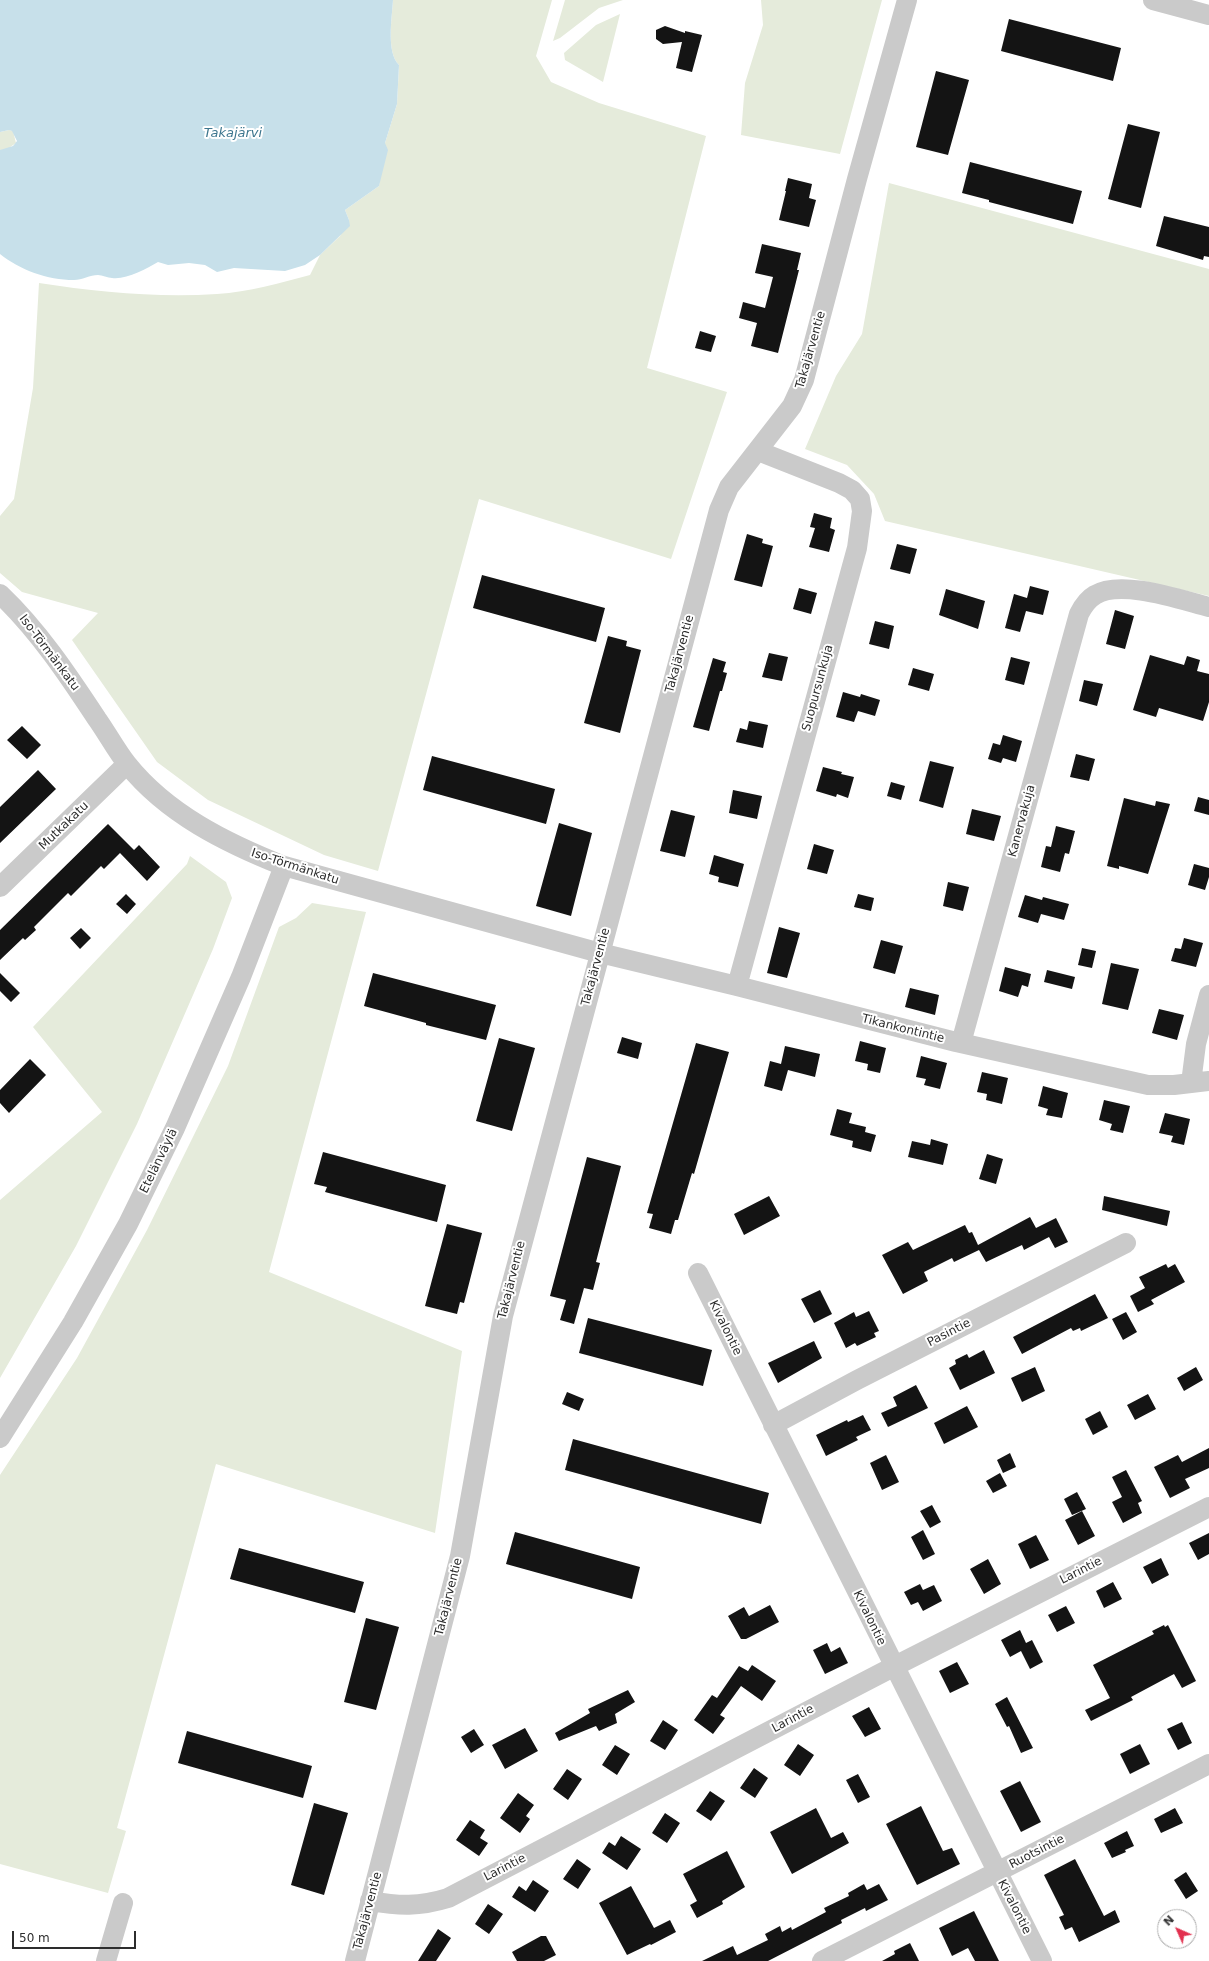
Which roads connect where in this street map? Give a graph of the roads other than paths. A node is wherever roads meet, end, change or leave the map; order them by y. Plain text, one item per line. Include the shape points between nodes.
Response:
1 (907, 0) edge
2 (1153, 0) edge
3 (1209, 15) edge
4 (758, 450) junction
5 (0, 594) edge
6 (1209, 607) edge
7 (127, 764) junction
8 (284, 866) junction
9 (0, 887) edge
10 (600, 953) junction
11 (737, 986) junction
12 (1209, 995) edge
13 (961, 1044) junction
14 (1200, 1082) edge
15 (1126, 1243) dead end
16 (698, 1273) dead end
17 (773, 1425) junction
18 (0, 1438) edge
19 (1209, 1507) edge
20 (893, 1667) junction
21 (1209, 1764) edge
22 (997, 1873) junction
23 (370, 1901) junction
24 (123, 1903) dead end
25 (106, 1961) edge
26 (355, 1961) edge
27 (822, 1961) edge
28 (1042, 1961) edge

1 - 4 street, Takajärventie via 804,380 792,406
2 - 3 street
4 - 10 street, Takajärventie via 729,487 719,510
4 - 11 street, Suopursunkuja via 846,486 860,499 862,511 857,548
5 - 7 street, Iso-Törmänkatu via 21,614 48,648
6 - 13 street, Kanervakuja via 1164,596 1120,590 1102,592 1088,600 1076,621
7 - 8 street, Iso-Törmänkatu via 179,812 208,832 247,852
7 - 9 street, Mutkakatu
8 - 10 street, Iso-Törmänkatu
8 - 18 street, Etelänväylä via 241,977 175,1128 128,1224 73,1322
10 - 11 street, Tikankontintie
10 - 23 street, Takajärventie via 502,1316 460,1556
11 - 13 street, Tikankontintie
12 - 14 street via 1196,1044
13 - 14 street, Tikankontintie via 1148,1085
15 - 17 street, Pasintie
16 - 17 street, Kivalontie
17 - 20 street, Kivalontie
19 - 20 street, Larintie
20 - 22 street, Kivalontie
20 - 23 street, Larintie via 448,1898 405,1906
21 - 22 street, Ruotsintie
22 - 27 street, Ruotsintie
22 - 28 street, Kivalontie
23 - 26 street, Takajärventie
24 - 25 street

